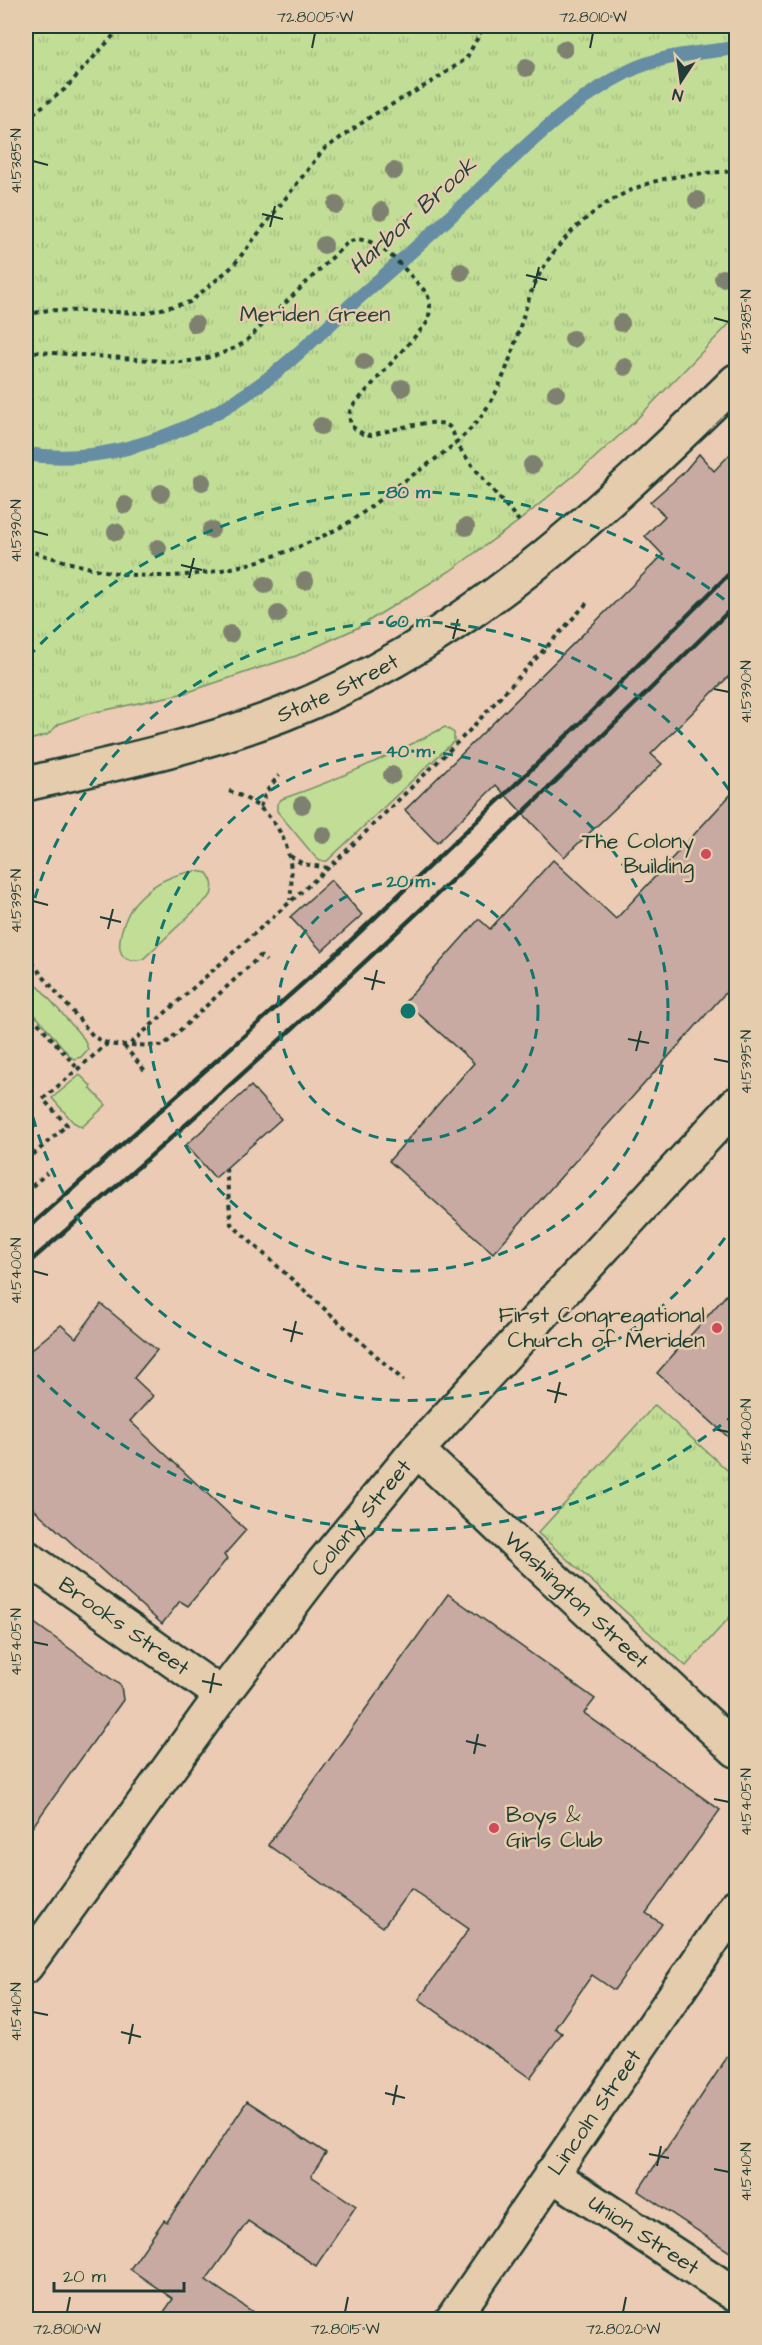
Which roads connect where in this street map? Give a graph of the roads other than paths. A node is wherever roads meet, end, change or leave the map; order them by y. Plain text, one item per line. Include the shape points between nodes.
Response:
1 (736, 381) edge
2 (26, 784) edge
3 (736, 1104) edge
4 (417, 1450) junction
5 (26, 1557) edge
6 (222, 1695) junction
7 (736, 1750) edge
8 (736, 1906) edge
9 (26, 1966) edge
10 (551, 2174) junction
11 (736, 2295) edge
12 (452, 2319) edge

1 - 2 street, State Street via 610,502 526,573 489,601 365,677 282,714 192,743
3 - 4 street, Colony Street
4 - 6 street, Colony Street via 323,1563
4 - 7 street, Washington Street
5 - 6 street, Brooks Street
6 - 9 street, Colony Street
8 - 10 street, Lincoln Street
10 - 11 street, Union Street
10 - 12 street, Lincoln Street

